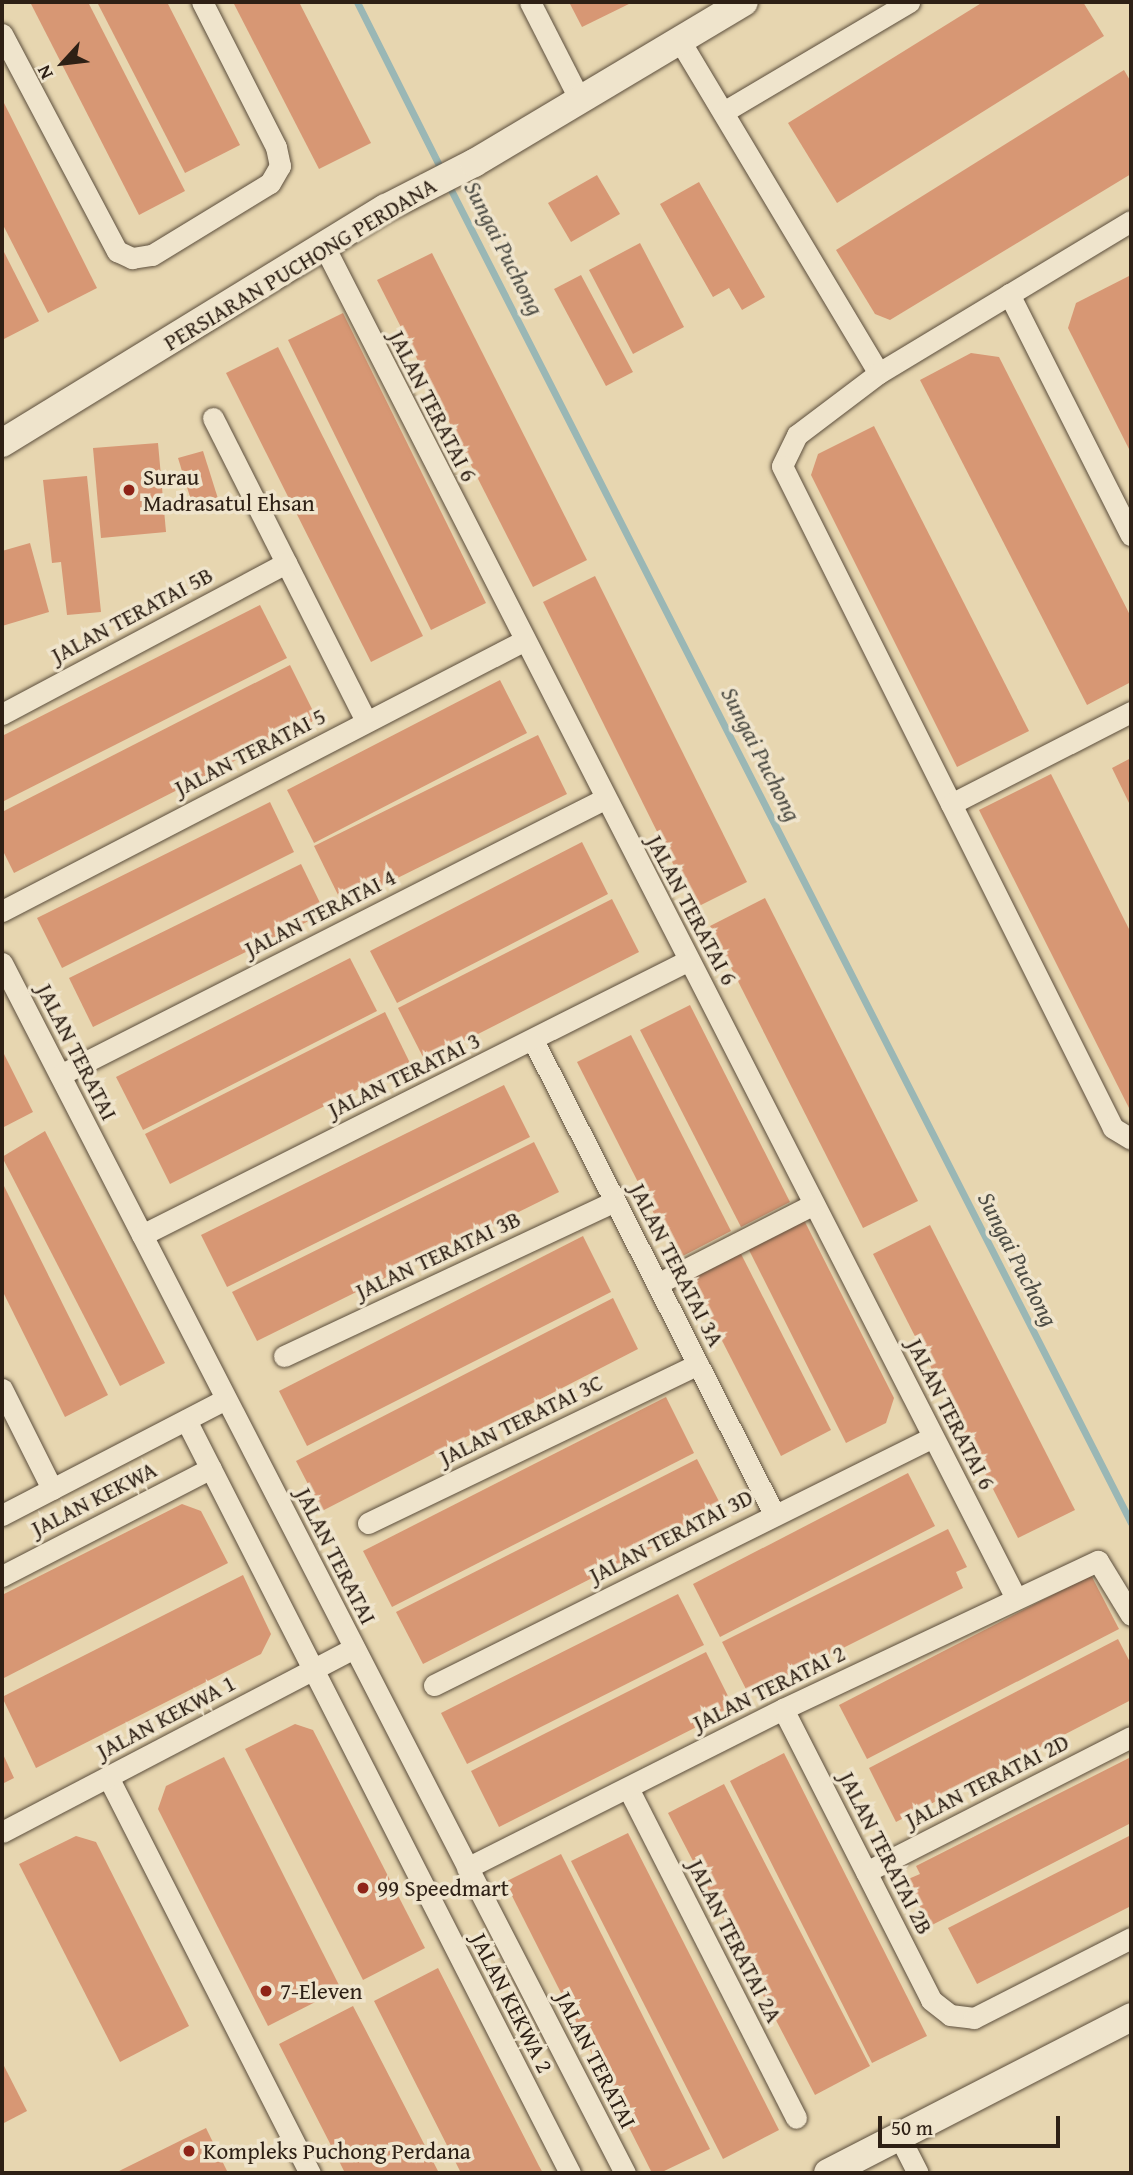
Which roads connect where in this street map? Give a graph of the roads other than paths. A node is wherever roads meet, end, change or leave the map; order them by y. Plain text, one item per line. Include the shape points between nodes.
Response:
1 (202, 2) edge
2 (530, 2) edge
3 (744, 2) edge
4 (909, 2) edge
5 (2, 34) edge
6 (680, 41) junction
7 (580, 100) junction
8 (725, 111) junction
9 (1131, 221) edge
10 (324, 246) junction
11 (1009, 294) junction
12 (879, 373) junction
13 (213, 418) dead end
14 (2, 443) edge
15 (1131, 535) edge
16 (286, 562) junction
17 (523, 641) junction
18 (1131, 712) edge
19 (2, 714) edge
20 (366, 721) junction
21 (604, 799) junction
22 (951, 804) junction
23 (2, 911) edge
24 (689, 960) junction
25 (2, 963) edge
26 (533, 1040) junction
27 (60, 1075) junction
28 (1131, 1139) edge
29 (615, 1201) junction
30 (814, 1204) junction
31 (142, 1235) junction
32 (657, 1284) junction
33 (284, 1356) dead end
34 (698, 1364) junction
35 (2, 1389) edge
36 (226, 1399) junction
37 (186, 1420) junction
38 (933, 1437) junction
39 (211, 1468) junction
40 (52, 1489) junction
41 (774, 1514) junction
42 (2, 1515) edge
43 (368, 1523) dead end
44 (2, 1577) edge
45 (1016, 1598) junction
46 (1131, 1615) edge
47 (354, 1648) junction
48 (312, 1670) junction
49 (434, 1685) dead end
50 (783, 1709) junction
51 (1131, 1737) edge
52 (108, 1777) junction
53 (628, 1788) junction
54 (2, 1832) edge
55 (467, 1868) junction
56 (866, 1872) junction
57 (1131, 1938) edge
58 (1131, 2017) edge
59 (796, 2118) dead end
60 (900, 2138) junction
61 (310, 2173) edge
62 (570, 2173) edge
63 (625, 2173) edge
64 (828, 2173) edge
65 (918, 2173) edge

1 - 5 street via 276,147 280,166 270,183 152,255 132,258 117,251
2 - 7 street
3 - 6 street, PERSIARAN PUCHONG PERDANA
4 - 8 street
6 - 7 street, PERSIARAN PUCHONG PERDANA
6 - 8 street
7 - 10 street, PERSIARAN PUCHONG PERDANA
8 - 12 street
9 - 11 street
10 - 14 street, PERSIARAN PUCHONG PERDANA
10 - 17 street, JALAN TERATAI 6
11 - 12 street
11 - 15 street
12 - 22 street via 797,435 782,466
13 - 16 street
16 - 19 street, JALAN TERATAI 5B
16 - 20 street
17 - 20 street, JALAN TERATAI 5
17 - 21 street, JALAN TERATAI 6
18 - 22 street
20 - 23 street, JALAN TERATAI 5
21 - 24 street, JALAN TERATAI 6
21 - 27 street, JALAN TERATAI 4
22 - 28 street via 1113,1128
24 - 26 street, JALAN TERATAI 3
24 - 30 street, JALAN TERATAI 6
25 - 27 street, JALAN TERATAI
26 - 29 street, JALAN TERATAI 3A
26 - 31 street, JALAN TERATAI 3
27 - 31 street, JALAN TERATAI
29 - 32 street, JALAN TERATAI 3A
29 - 33 street, JALAN TERATAI 3B
30 - 32 street
30 - 38 street, JALAN TERATAI 6
31 - 36 street, JALAN TERATAI
32 - 34 street, JALAN TERATAI 3A
34 - 41 street, JALAN TERATAI 3A
34 - 43 street, JALAN TERATAI 3C
35 - 40 street
36 - 37 street
36 - 47 street, JALAN TERATAI
37 - 39 street, JALAN KEKWA 2
37 - 40 street
38 - 41 street, JALAN TERATAI 3D
38 - 45 street, JALAN TERATAI 6
39 - 44 street, JALAN KEKWA
39 - 48 street, JALAN KEKWA 2
40 - 42 street
41 - 49 street, JALAN TERATAI 3D
45 - 46 street, JALAN TERATAI 2 via 1098,1561
45 - 50 street, JALAN TERATAI 2
47 - 48 street, JALAN KEKWA 1
47 - 55 street, JALAN TERATAI
48 - 52 street, JALAN KEKWA 1
48 - 62 street, JALAN KEKWA 2
50 - 53 street, JALAN TERATAI 2
50 - 56 street, JALAN TERATAI 2B
51 - 56 street, JALAN TERATAI 2D
52 - 54 street, JALAN KEKWA 1
52 - 61 street
53 - 55 street, JALAN TERATAI 2
53 - 59 street, JALAN TERATAI 2A
55 - 63 street, JALAN TERATAI
56 - 57 street, JALAN TERATAI 2B via 931,2000 950,2015 974,2018
58 - 60 street
60 - 64 street
60 - 65 street

